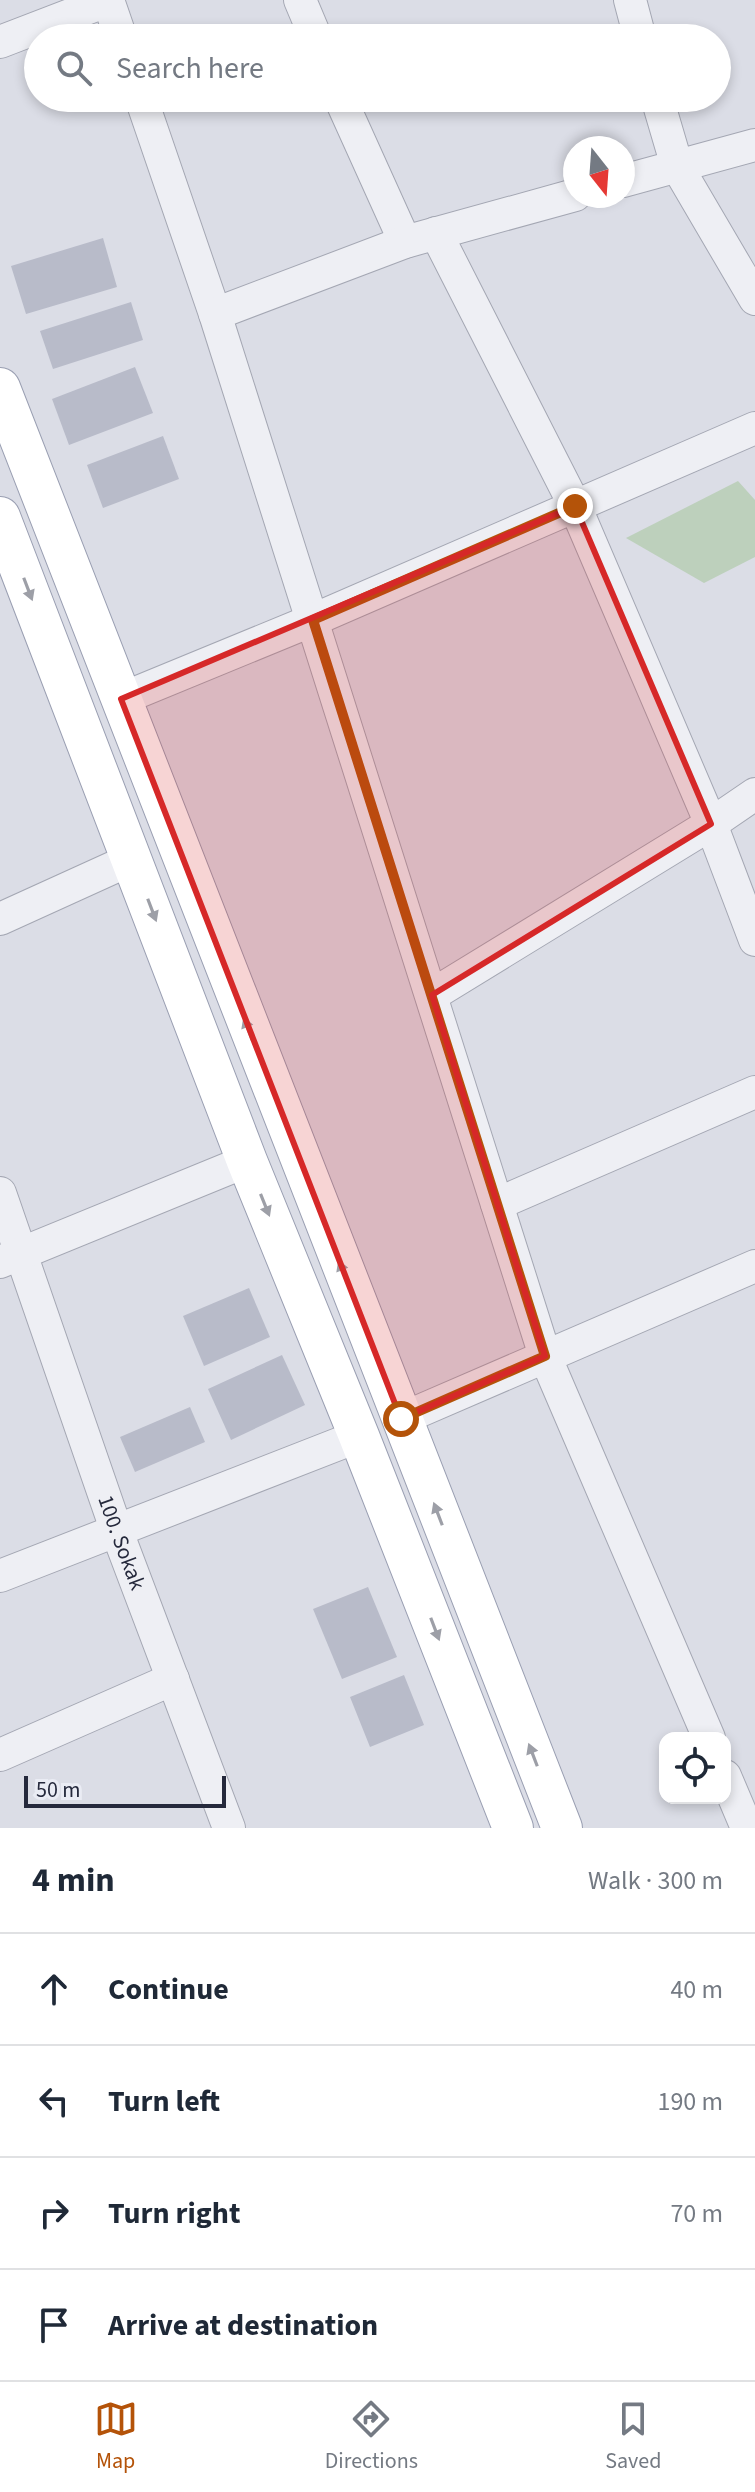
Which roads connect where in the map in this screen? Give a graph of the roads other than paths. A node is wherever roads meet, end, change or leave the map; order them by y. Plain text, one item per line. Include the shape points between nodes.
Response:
1 (108, 0) edge
2 (300, 0) edge
3 (630, 0) edge
4 (46, 24) edge
5 (116, 24) edge
6 (310, 24) edge
7 (636, 24) edge
8 (24, 33) edge
9 (0, 42) edge
10 (146, 112) edge
11 (346, 112) edge
12 (661, 112) edge
13 (755, 145) edge
14 (677, 166) junction
15 (635, 178) edge
16 (563, 198) edge
17 (436, 233) junction
18 (405, 242) junction
19 (755, 299) edge
20 (215, 314) junction
21 (0, 388) edge
22 (755, 428) edge
23 (575, 506) junction
24 (0, 517) edge
25 (313, 620) junction
26 (121, 699) junction
27 (755, 794) edge
28 (711, 824) junction
29 (132, 859) junction
30 (0, 919) edge
31 (755, 940) edge
32 (432, 995) junction
33 (755, 1092) edge
34 (247, 1161) junction
35 (0, 1193) edge
36 (497, 1204) junction
37 (11, 1257) edge
38 (755, 1266) edge
39 (545, 1356) junction
40 (401, 1419) junction
41 (359, 1436) junction
42 (116, 1529) junction
43 (0, 1576) edge
44 (173, 1679) junction
45 (706, 1732) edge
46 (0, 1755) edge
47 (731, 1790) edge
48 (747, 1826) edge
49 (229, 1828) edge
50 (513, 1828) edge
51 (562, 1828) edge

1 - 4 street
1 - 5 street
2 - 6 street
3 - 7 street
8 - 9 street
10 - 20 street
11 - 18 street
12 - 14 street
13 - 14 street
14 - 15 street
14 - 19 street
16 - 17 street
17 - 18 street
17 - 23 street
18 - 20 street
20 - 25 street
21 - 26 main road
22 - 23 street
23 - 25 street
23 - 28 street
24 -> 29 main road
25 - 26 street
25 - 32 street
40 -> 26 main road
27 - 28 street
28 - 31 street
28 - 32 street
29 - 30 street
29 -> 34 main road
32 - 36 street
33 - 36 street
34 - 37 street
34 -> 41 main road
35 - 37 street, 100. Sokak
36 - 39 street
37 - 42 street, 100. Sokak
38 - 39 street
39 - 40 street
39 - 45 street
51 -> 40 main road
41 - 42 street
41 -> 50 main road
42 - 43 street
42 - 44 street, 100. Sokak
44 - 46 street
44 - 49 street, 100. Sokak
47 - 48 street

